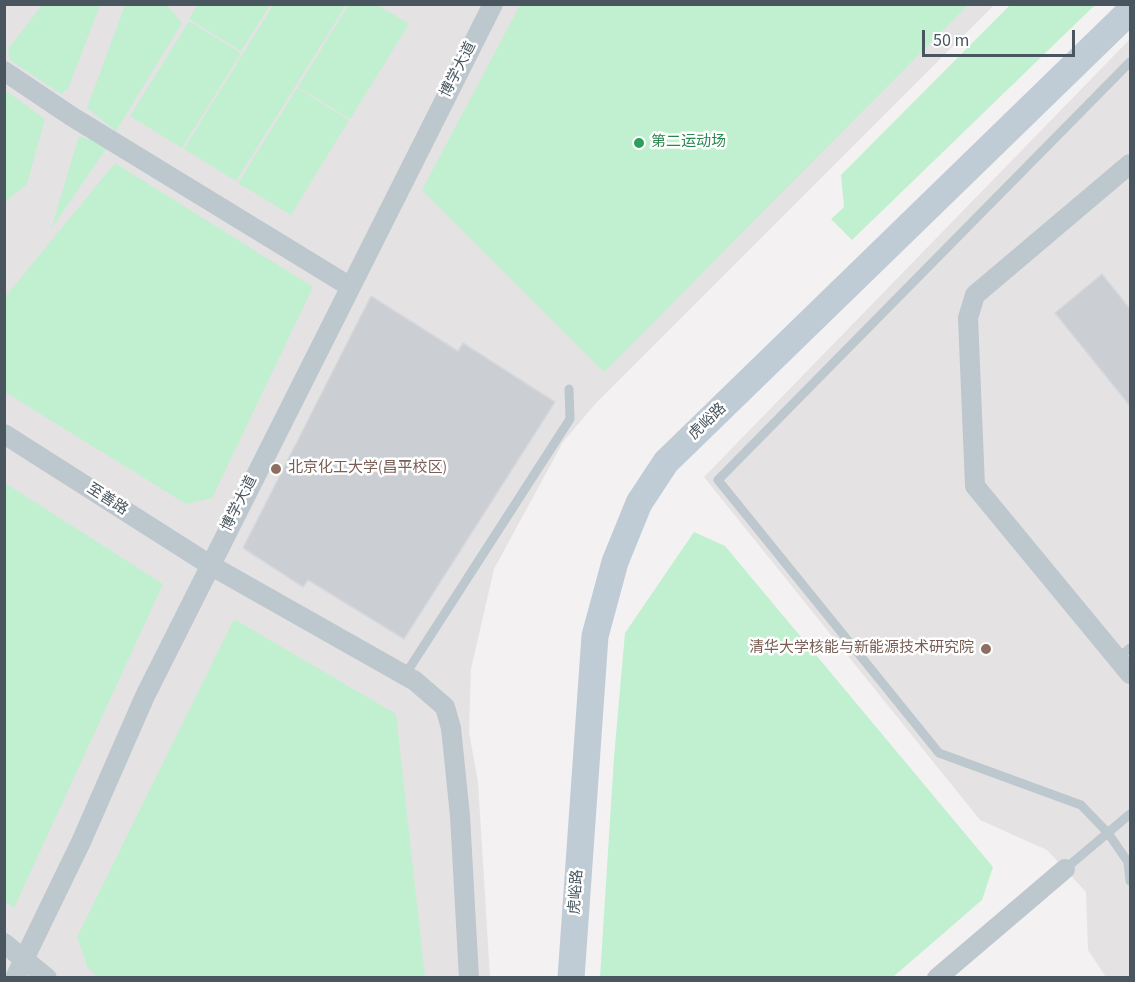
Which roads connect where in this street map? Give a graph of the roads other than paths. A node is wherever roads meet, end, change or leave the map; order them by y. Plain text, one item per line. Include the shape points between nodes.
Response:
1 (493, 4) edge
2 (1131, 11) edge
3 (1131, 62) edge
4 (4, 70) edge
5 (1131, 164) edge
6 (349, 286) junction
7 (569, 388) dead end
8 (4, 434) edge
9 (210, 566) junction
10 (1124, 653) edge
11 (1131, 674) edge
12 (405, 675) junction
13 (1131, 814) edge
14 (1108, 833) junction
15 (1065, 869) joint
16 (1131, 881) edge
17 (4, 943) edge
18 (26, 959) junction
19 (15, 978) edge
20 (47, 978) edge
21 (469, 978) edge
22 (571, 978) edge
23 (937, 978) edge

1 - 6 street, 博学大道
2 - 22 street, 虎峪路 via 666,462 639,503 615,562 595,636
3 - 14 lane via 718,480 939,753 1081,805
4 - 6 street via 71,116
5 - 10 street via 975,295 968,318 975,486
6 - 9 street, 博学大道
7 - 12 lane via 570,419
8 - 9 street, 至善路
9 - 12 street, 至善路
9 - 18 street, 博学大道 via 145,696
10 - 11 street
12 - 21 street, 至善路 via 445,706 451,728
13 - 14 lane
14 - 15 lane
14 - 16 lane via 1128,862
15 - 23 street
17 - 18 street
18 - 19 street, 博学大道
18 - 20 street

